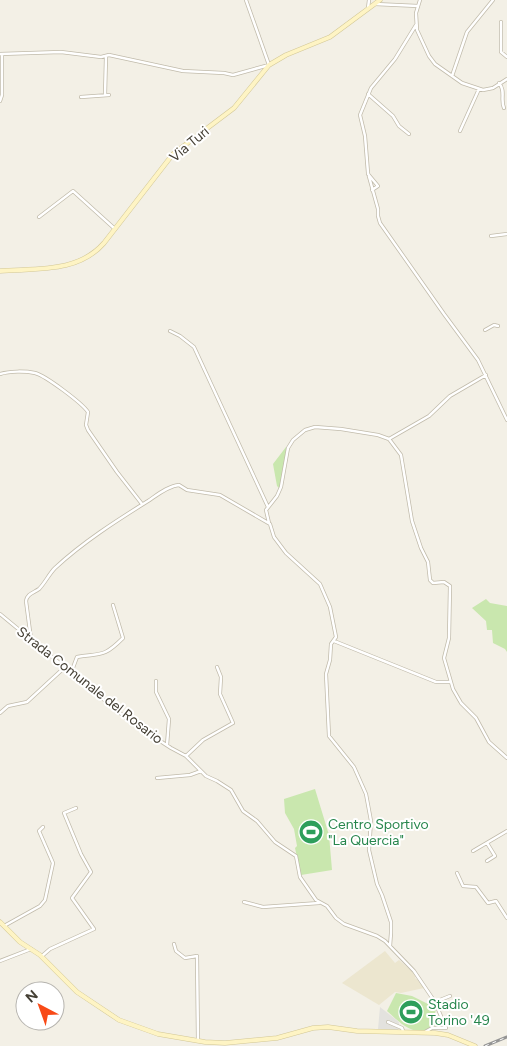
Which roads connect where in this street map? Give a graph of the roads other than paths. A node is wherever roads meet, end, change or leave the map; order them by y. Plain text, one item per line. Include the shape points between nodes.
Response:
1 (246, 0) edge
2 (369, 0) edge
3 (380, 0) edge
4 (420, 0) edge
5 (493, 0) edge
6 (375, 4) junction
7 (418, 6) junction
8 (367, 10) junction
9 (501, 22) dead end
10 (416, 26) junction
11 (1, 54) edge
12 (106, 56) junction
13 (507, 57) edge
14 (269, 65) junction
15 (452, 76) junction
16 (507, 78) edge
17 (499, 83) junction
18 (479, 89) junction
19 (368, 94) junction
20 (105, 95) junction
21 (110, 95) dead end
22 (81, 97) dead end
23 (0, 101) edge
24 (504, 108) dead end
25 (460, 132) dead end
26 (409, 134) dead end
27 (368, 173) junction
28 (372, 190) junction
29 (40, 216) dead end
30 (115, 229) junction
31 (507, 234) edge
32 (491, 236) dead end
33 (0, 271) edge
34 (498, 326) dead end
35 (485, 330) dead end
36 (170, 331) dead end
37 (0, 374) edge
38 (486, 375) junction
39 (507, 420) edge
40 (389, 439) junction
41 (142, 504) junction
42 (268, 507) junction
43 (270, 524) junction
44 (113, 605) dead end
45 (0, 614) edge
46 (31, 639) junction
47 (333, 642) junction
48 (65, 667) junction
49 (217, 667) dead end
50 (71, 672) junction
51 (156, 681) dead end
52 (451, 682) junction
53 (0, 713) edge
54 (167, 745) junction
55 (186, 756) junction
56 (507, 758) edge
57 (201, 771) junction
58 (156, 778) dead end
59 (76, 808) dead end
60 (43, 827) dead end
61 (507, 831) edge
62 (487, 843) junction
63 (474, 851) dead end
64 (487, 861) dead end
65 (458, 873) dead end
66 (244, 902) dead end
67 (320, 903) junction
68 (507, 918) edge
69 (0, 922) edge
70 (4, 926) junction
71 (174, 944) dead end
72 (391, 947) junction
73 (30, 949) junction
74 (42, 956) junction
75 (0, 961) edge
76 (450, 996) dead end
77 (435, 1002) junction
78 (388, 1022) dead end
79 (400, 1031) junction
80 (426, 1032) junction
81 (255, 1040) junction
82 (198, 1041) junction
83 (256, 1046) edge
84 (475, 1046) edge

1 - 14 street
2 - 8 street
3 - 6 main road, Via Turi
4 - 7 street
5 - 15 street via 467,32
6 - 7 street
6 - 8 main road, Via Turi
7 - 10 street
8 - 14 main road, Via Turi via 330,37
9 - 13 street via 501,52
10 - 15 street via 432,62
10 - 19 street
11 - 12 street via 61,52
11 - 23 street
12 - 14 street via 183,71 233,75
12 - 20 street
14 - 30 main road, Via Turi via 234,108 174,154
15 - 18 street
16 - 17 street
17 - 18 street via 489,89
17 - 24 street via 503,89
18 - 25 street
19 - 26 street
19 - 27 street via 360,115
20 - 21 street
20 - 22 street
27 - 28 street
27 - 28 street via 378,186
28 - 38 street via 380,223
29 - 30 street via 73,191
30 - 33 main road, Via Turi via 98,250 76,263
31 - 32 street
34 - 35 street
36 - 42 street via 194,346
37 - 41 street via 36,374 81,403 88,412 88,430
38 - 39 street
38 - 40 street via 450,396 423,420
40 - 42 street via 341,429 315,427 305,430 288,448 278,496
40 - 52 street via 401,455 412,521 428,562 430,580 450,586 449,638 444,658
41 - 43 street via 178,485 186,490 220,495
41 - 46 street via 64,560 40,588 26,597
42 - 43 street
43 - 47 street via 274,537 286,553 323,589 334,624 336,637
44 - 50 street via 123,638 106,653 77,657
45 - 46 street, Strada Comunale del Rosario
46 - 48 street, Strada Comunale del Rosario
47 - 52 street via 436,682
47 - 72 street via 326,674 329,736 354,767 366,794 371,821 369,850 391,922
48 - 50 street, Strada Comunale del Rosario
48 - 53 street via 27,702 8,706
49 - 55 street via 222,677 220,694 234,723 207,737
50 - 54 street, Strada Comunale del Rosario via 132,722
51 - 54 street via 155,690 169,719
52 - 56 street via 489,742
54 - 55 street, Strada Comunale del Rosario
55 - 57 street, Strada Comunale del Rosario
57 - 58 street
57 - 67 street, Strada Comunale del Rosario via 231,790 243,811 257,821 275,842 295,855 300,877
59 - 74 street via 64,813 80,854 91,872 72,898 94,929 50,949
60 - 70 street via 39,832 53,863 45,900
61 - 62 street
62 - 63 street
62 - 64 street via 495,856
65 - 68 street via 463,886 476,887 488,903 496,901
66 - 67 street via 263,908
67 - 72 street, Strada Comunale del Rosario via 344,924 376,936
69 - 70 main road
70 - 73 main road
71 - 82 street via 176,951 185,958 198,956
72 - 77 street, Strada Comunale del Rosario via 414,971
73 - 74 main road
73 - 75 street
74 - 82 main road via 72,988 114,1017 158,1034
76 - 77 street
77 - 80 street, Strada Comunale del Rosario via 446,1028 432,1028
78 - 79 street via 402,1028
79 - 80 main road
79 - 81 main road via 320,1027 278,1038
80 - 84 main road
81 - 82 main road
81 - 83 street

